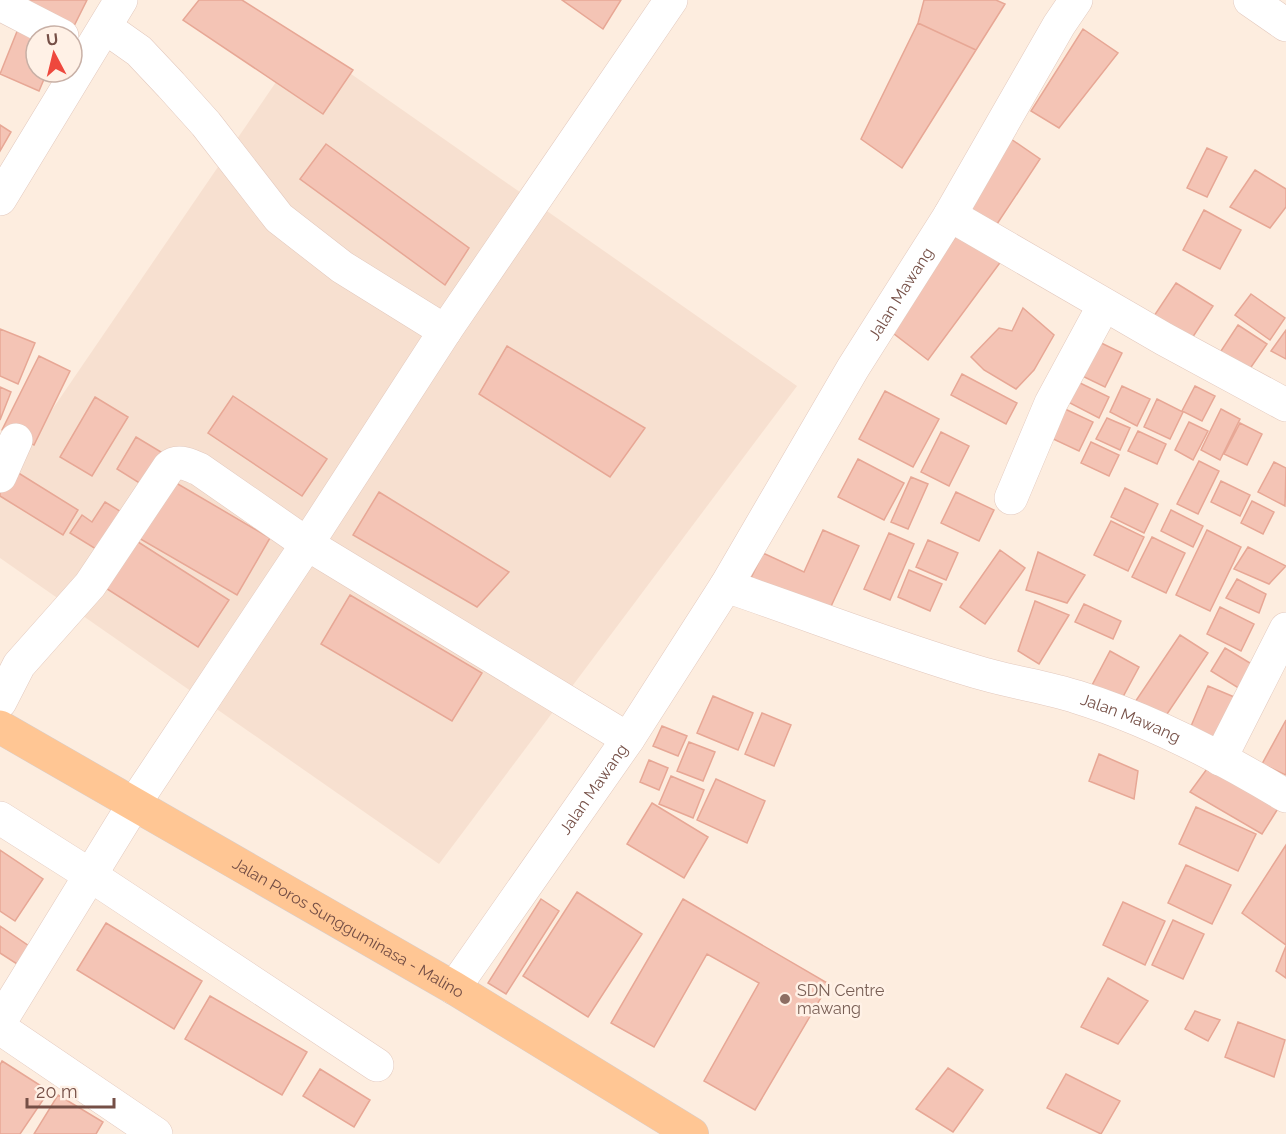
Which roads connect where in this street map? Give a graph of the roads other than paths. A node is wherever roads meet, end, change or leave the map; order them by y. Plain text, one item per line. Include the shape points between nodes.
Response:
1 (671, 0) edge
2 (1076, 0) edge
3 (1250, 0) edge
4 (0, 4) edge
5 (1286, 25) edge
6 (90, 31) edge
7 (0, 199) edge
8 (950, 215) junction
9 (1104, 304) junction
10 (445, 330) junction
11 (1286, 405) edge
12 (16, 440) dead end
13 (0, 476) edge
14 (1011, 498) dead end
15 (307, 544) junction
16 (726, 586) junction
17 (1286, 629) edge
18 (0, 702) edge
19 (0, 728) edge
20 (628, 739) junction
21 (1220, 759) junction
22 (1286, 796) edge
23 (134, 804) junction
24 (0, 818) edge
25 (90, 875) junction
26 (454, 988) junction
27 (0, 1022) edge
28 (0, 1029) edge
29 (377, 1065) dead end
30 (156, 1134) edge
31 (693, 1134) edge

1 - 10 street
2 - 8 street, Jalan Mawang
3 - 5 street
4 - 6 street
6 - 7 street
6 - 10 street via 139,51 206,124 279,218 342,267
8 - 9 street
8 - 16 street, Jalan Mawang via 853,368
9 - 11 street
9 - 14 street via 1051,403
10 - 15 street
12 - 13 street
15 - 18 street via 199,469 173,464 90,585 19,665
15 - 20 street
15 - 23 street
16 - 20 street, Jalan Mawang
16 - 21 street, Jalan Mawang via 985,675 1075,696 1139,718
17 - 21 street
19 - 23 main road, Jalan Poros Sungguminasa - Malino
20 - 26 street, Jalan Mawang
21 - 22 street, Jalan Mawang
23 - 25 street
23 - 26 main road, Jalan Poros Sungguminasa - Malino
24 - 25 street
25 - 27 street
25 - 29 street
26 - 31 main road, Jalan Poros Sungguminasa - Malino
28 - 30 street

